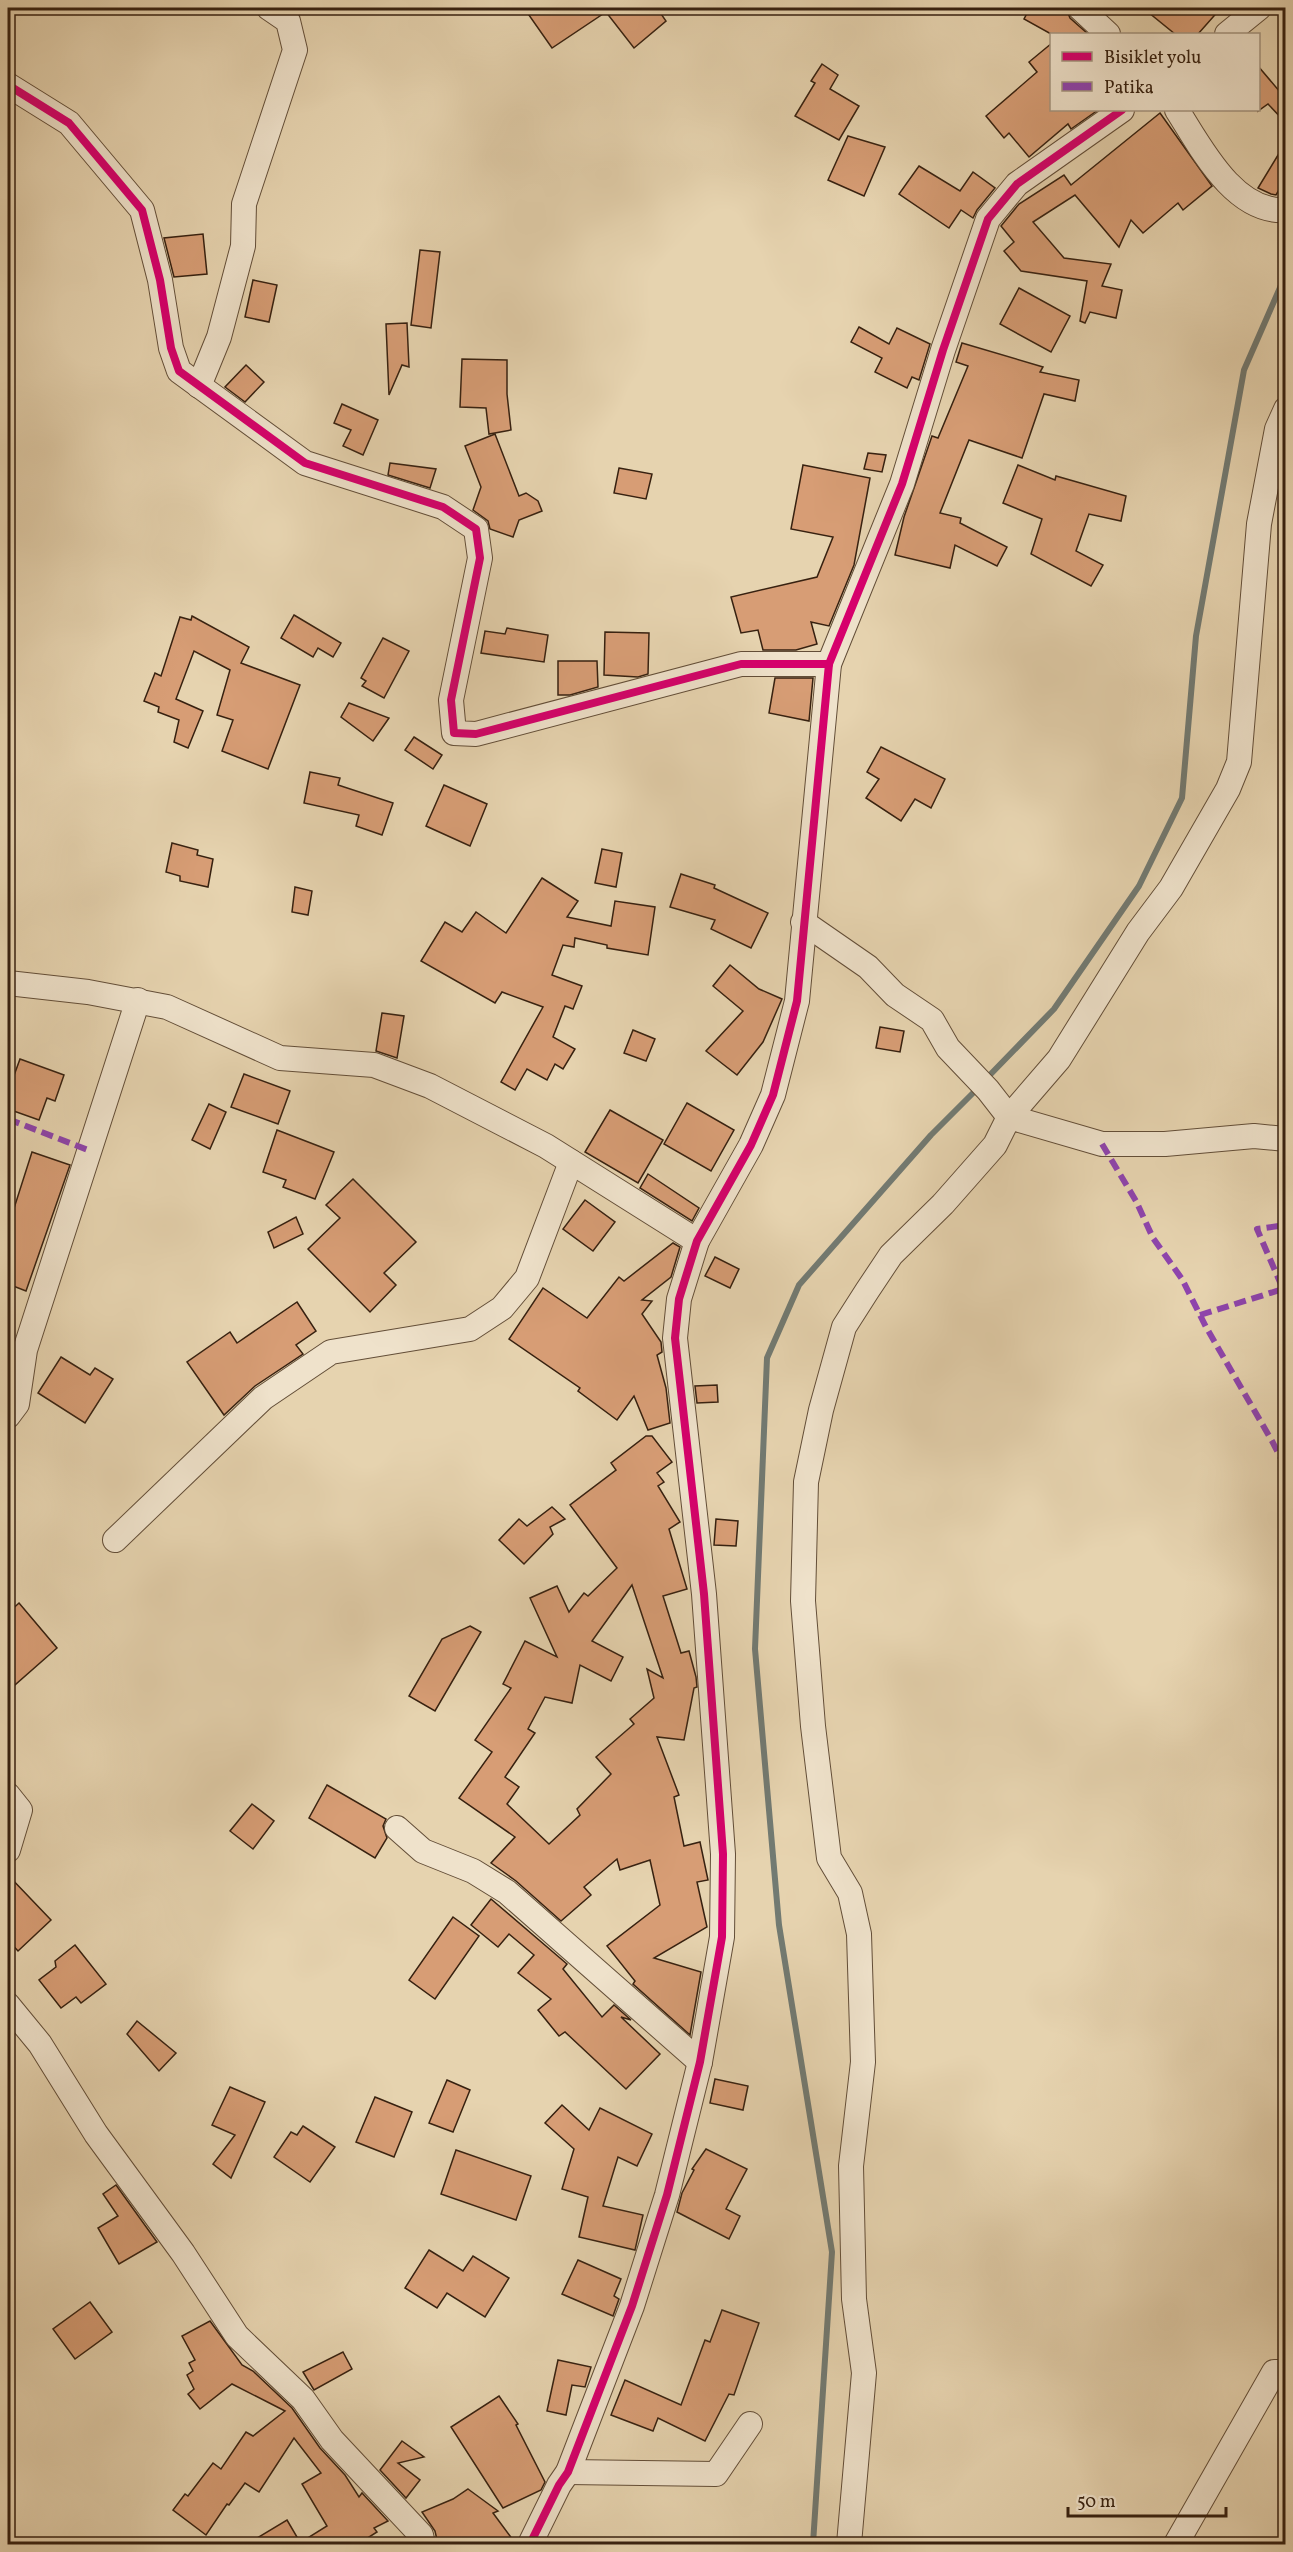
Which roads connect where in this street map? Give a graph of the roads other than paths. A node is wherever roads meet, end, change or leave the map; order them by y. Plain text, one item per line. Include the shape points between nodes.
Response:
1 (269, 8) edge
2 (1080, 8) edge
3 (1259, 8) edge
4 (1107, 33) edge
5 (1228, 33) edge
6 (8, 85) edge
7 (1121, 111) edge
8 (1178, 111) edge
9 (1286, 210) edge
10 (200, 386) junction
11 (1286, 409) edge
12 (829, 664) junction
13 (803, 922) junction
14 (8, 983) edge
15 (138, 1000) junction
16 (1009, 1117) junction
17 (1286, 1139) edge
18 (571, 1162) junction
19 (697, 1241) junction
20 (8, 1416) edge
21 (115, 1540) dead end
22 (8, 1796) edge
23 (397, 1828) dead end
24 (8, 1850) edge
25 (8, 2005) edge
26 (700, 2062) junction
27 (1286, 2372) edge
28 (750, 2424) dead end
29 (568, 2472) junction
30 (423, 2544) edge
31 (530, 2544) edge
32 (849, 2544) edge
33 (1176, 2544) edge

1 - 10 street via 288,21 296,50 244,204 243,246 219,337
2 - 4 street
3 - 5 street
6 - 10 street via 69,123 142,210 160,280 171,348 179,371
7 - 12 street via 1017,184 988,219 902,484
8 - 9 street via 1216,171 1246,200
10 - 12 street via 305,464 443,507 476,529 480,558 451,700 454,733 476,734 741,664
11 - 16 street via 1277,429 1259,524 1239,762 1171,888 1138,932 1059,1059
12 - 13 street
13 - 16 street via 868,967 895,994 932,1020 948,1048
13 - 19 street via 796,1000 773,1095 751,1145
14 - 15 street
15 - 18 street via 167,1007 280,1058 374,1065 430,1086
15 - 20 street via 25,1350 17,1404
16 - 17 street via 1102,1144 1165,1144 1254,1136
16 - 32 street via 995,1145 891,1255 844,1327 806,1482 804,1601 813,1726 829,1858 850,1893 859,1934 863,2062 851,2166 854,2299 864,2373
18 - 19 street
18 - 21 street via 528,1278 502,1308 470,1329 331,1352 263,1398
19 - 26 street via 679,1299 675,1338 704,1594 723,1854 722,1937
22 - 24 street via 20,1810
23 - 26 street via 423,1851 473,1871 507,1892
25 - 30 street via 40,2044 96,2134 183,2253 237,2336 303,2399 332,2440 421,2535
26 - 29 street via 668,2195 632,2306
27 - 33 street via 1274,2372
28 - 29 street via 716,2474
29 - 31 street

